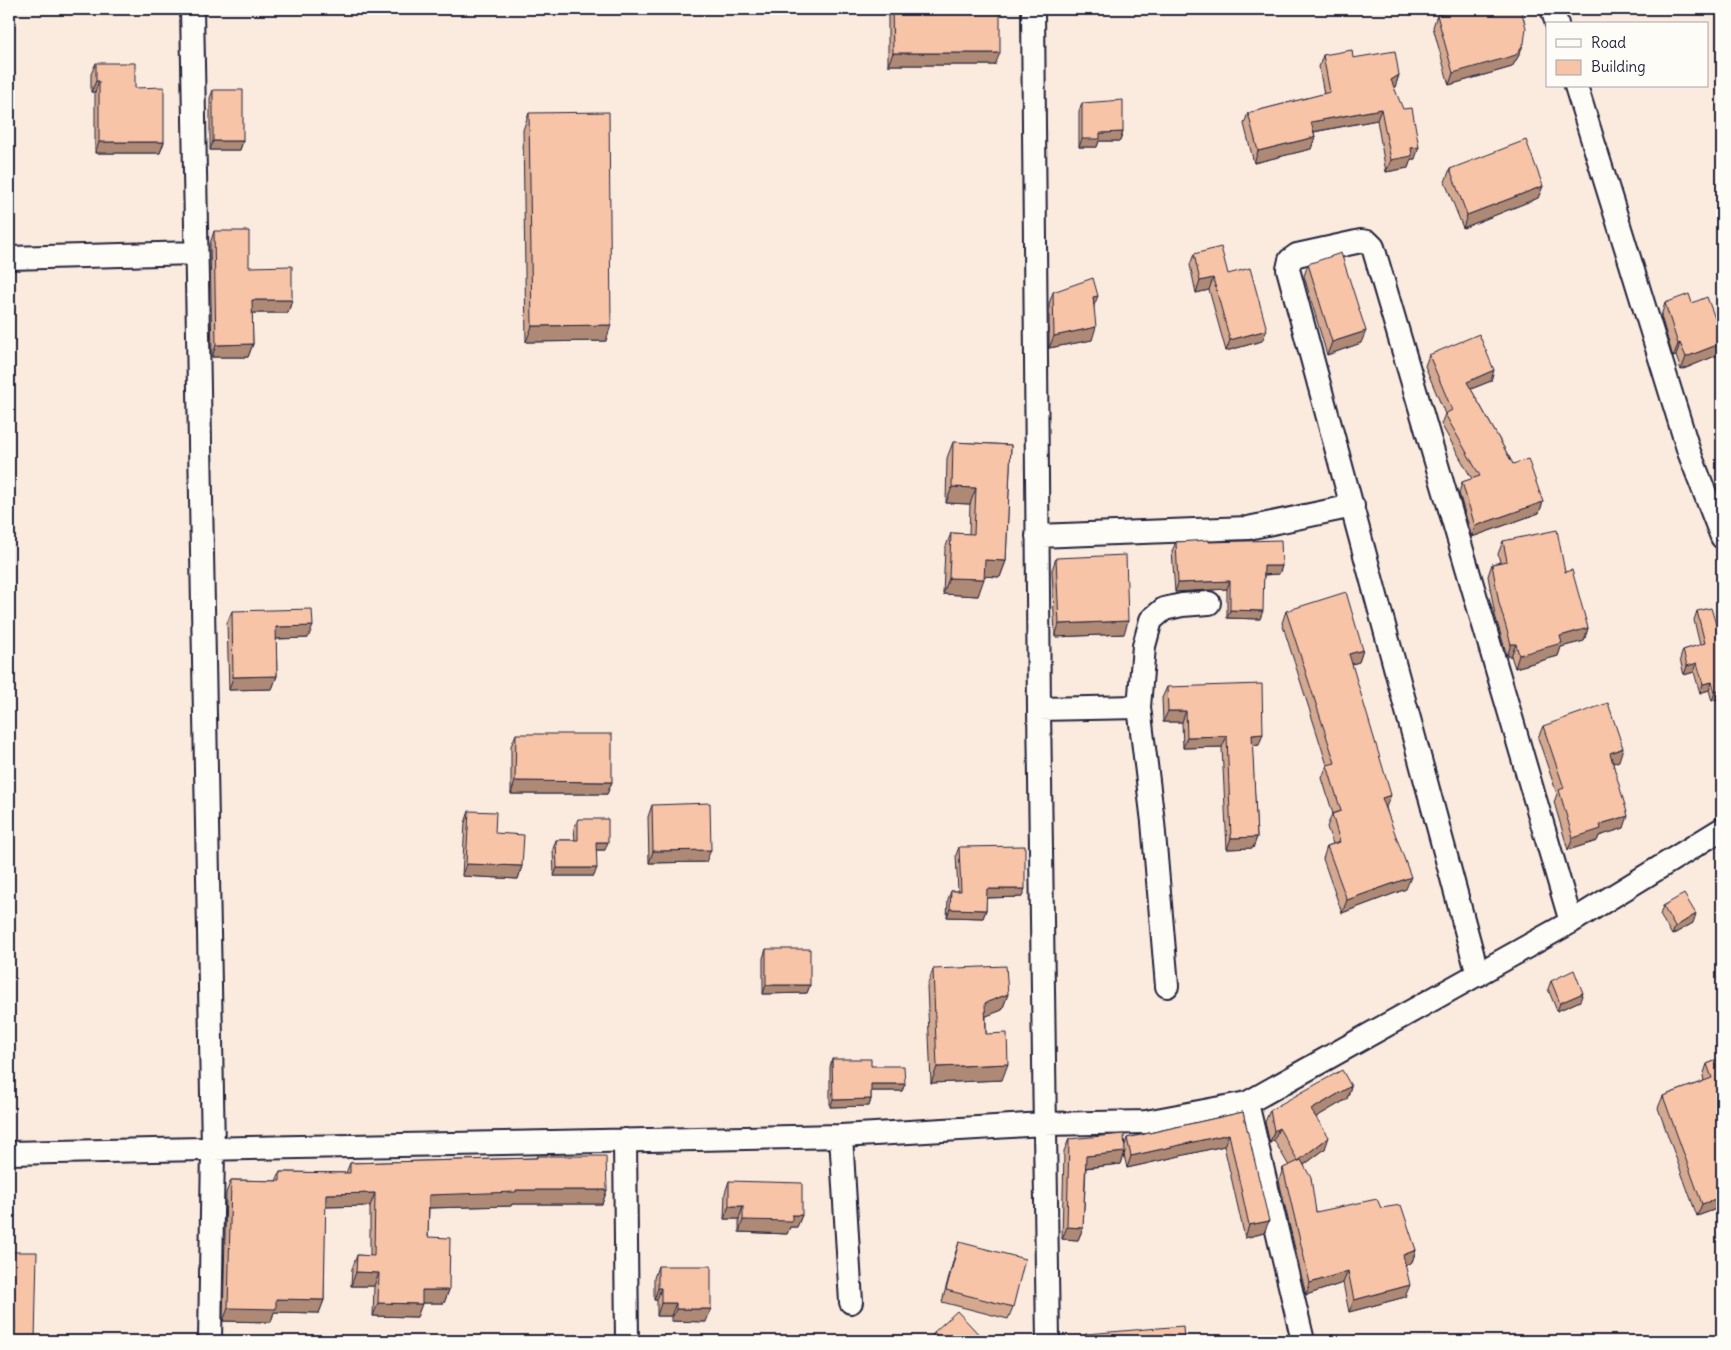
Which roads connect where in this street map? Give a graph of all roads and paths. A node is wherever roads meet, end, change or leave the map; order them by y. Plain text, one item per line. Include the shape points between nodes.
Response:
1 (192, 9) edge
2 (1032, 9) edge
3 (1552, 9) edge
4 (1556, 22) edge
5 (1577, 88) edge
6 (196, 253) junction
7 (9, 258) edge
8 (1353, 506) junction
9 (1037, 536) junction
10 (1722, 536) edge
11 (1209, 604) dead end
12 (1139, 707) junction
13 (1039, 710) junction
14 (1722, 829) edge
15 (1571, 922) junction
16 (1478, 975) junction
17 (1167, 986) dead end
18 (1247, 1103) junction
19 (1044, 1124) junction
20 (841, 1136) junction
21 (625, 1140) junction
22 (213, 1149) junction
23 (9, 1153) edge
24 (851, 1302) dead end
25 (210, 1341) edge
26 (627, 1341) edge
27 (1048, 1341) edge
28 (1303, 1341) edge

1 - 6 street
2 - 9 street
3 - 4 street
5 - 10 street via 1689,452
6 - 7 street
6 - 22 street
8 - 9 street via 1248,528
8 - 15 street via 1288,269 1290,260 1297,255 1361,241 1373,247
8 - 16 street
9 - 13 street
11 - 12 street via 1164,609 1151,620 1144,646
12 - 13 street
12 - 17 street
13 - 19 street
14 - 15 street
15 - 16 street
16 - 18 street
18 - 19 street via 1146,1122
18 - 28 street
19 - 20 street
19 - 27 street
20 - 21 street
20 - 24 street
21 - 22 street
21 - 26 street
22 - 23 street
22 - 25 street

